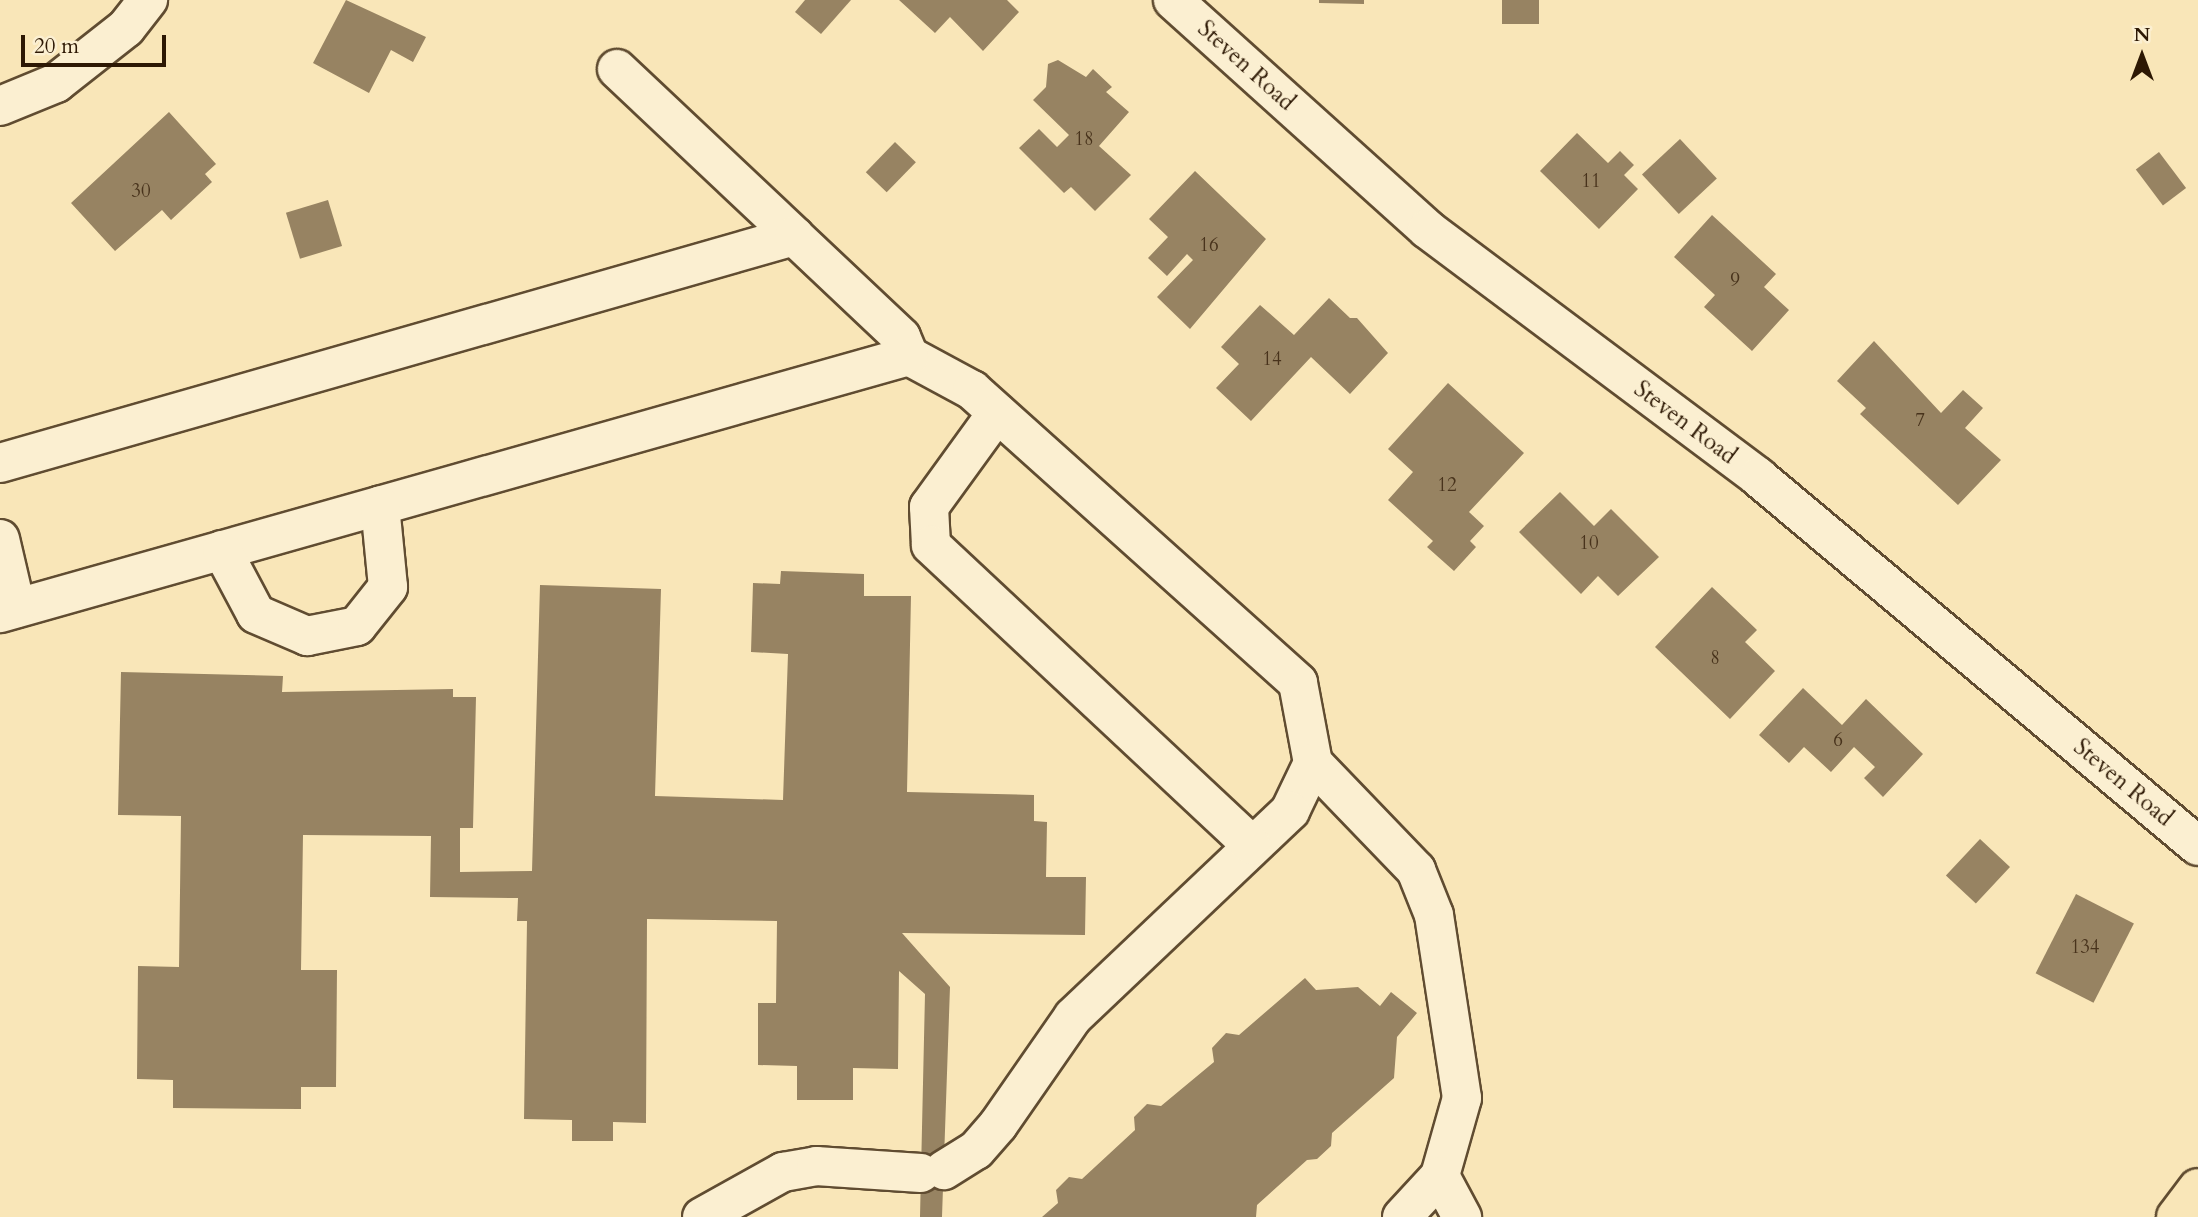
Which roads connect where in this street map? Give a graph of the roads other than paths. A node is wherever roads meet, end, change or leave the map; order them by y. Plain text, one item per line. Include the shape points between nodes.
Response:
1 (148, 0) edge
2 (1173, 0) edge
3 (617, 69) dead end
4 (0, 106) edge
5 (794, 236) junction
6 (909, 356) junction
7 (997, 413) junction
8 (0, 463) edge
9 (380, 505) junction
10 (0, 538) edge
11 (222, 550) junction
12 (8, 611) edge
13 (1313, 763) junction
14 (1252, 845) junction
15 (2198, 846) edge
16 (1440, 1176) junction
17 (2198, 1188) edge
18 (702, 1217) edge
19 (1402, 1217) edge
20 (1462, 1217) edge
21 (2176, 1217) edge

1 - 4 street via 126,29 56,83
2 - 15 street, Steven Road via 1427,229 1758,477
3 - 5 street
5 - 6 street via 901,337
5 - 8 street
6 - 7 street via 972,390
6 - 9 street
7 - 13 street via 1298,683
7 - 14 street via 929,508 931,545
9 - 11 street
9 - 11 street via 388,587 356,626 307,636 256,614
10 - 12 street
11 - 12 street
13 - 14 street via 1290,811
13 - 16 street via 1416,870 1434,915 1462,1098
14 - 18 street via 1073,1017 976,1150 932,1171 816,1166 783,1172
16 - 19 street
16 - 20 street
17 - 21 main road

